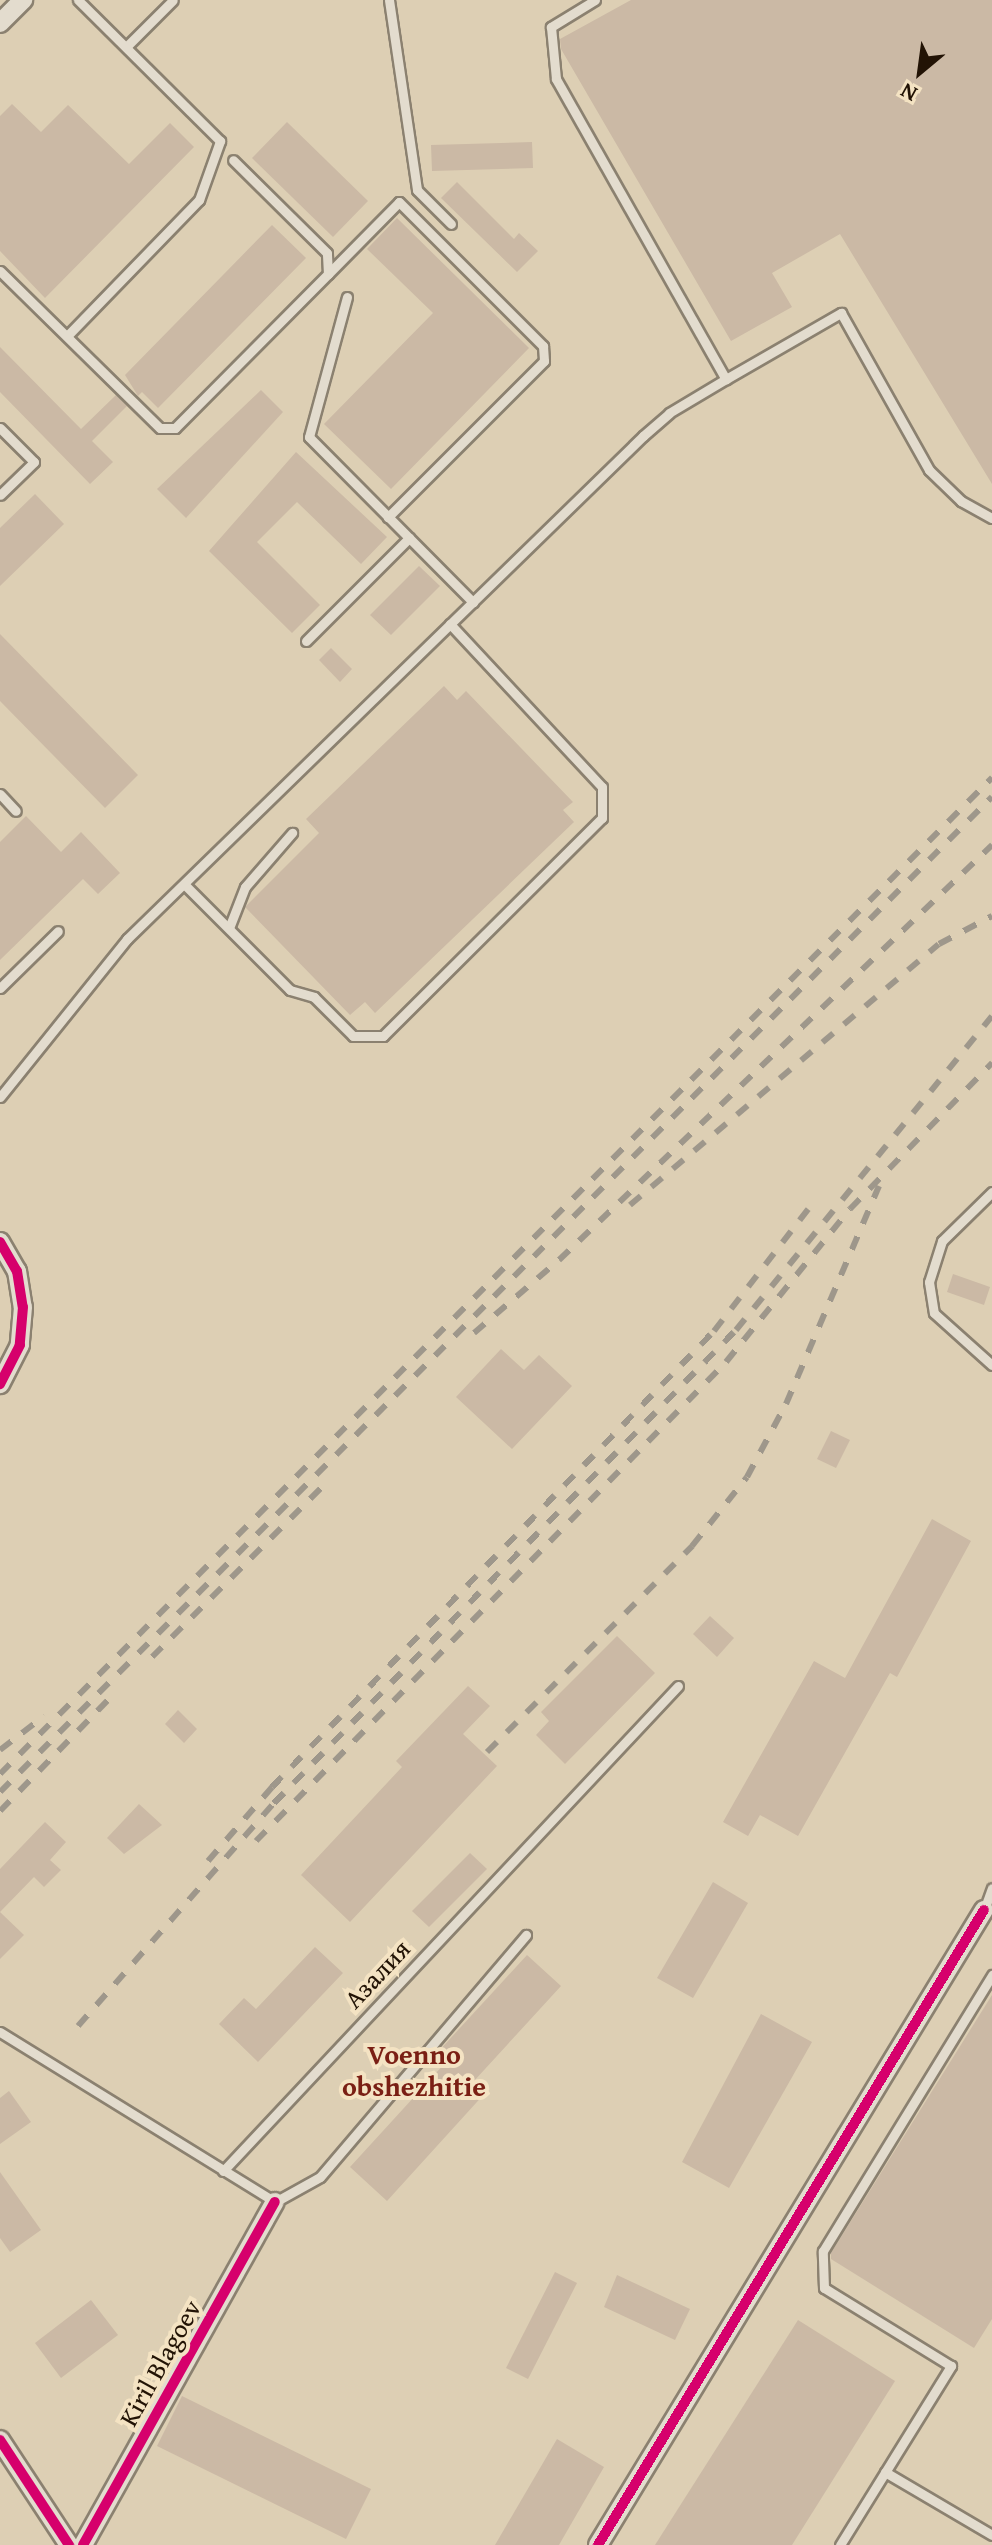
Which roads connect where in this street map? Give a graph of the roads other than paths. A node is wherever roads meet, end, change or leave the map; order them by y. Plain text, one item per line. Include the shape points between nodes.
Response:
1 (23, 0) edge
2 (78, 0) edge
3 (173, 0) edge
4 (389, 0) edge
5 (595, 0) edge
6 (0, 23) edge
7 (126, 47) junction
8 (233, 160) dead end
9 (451, 224) dead end
10 (0, 271) edge
11 (328, 274) junction
12 (347, 297) dead end
13 (67, 336) junction
14 (726, 379) junction
15 (0, 428) edge
16 (0, 495) edge
17 (388, 517) junction
18 (992, 518) edge
19 (409, 538) junction
20 (473, 602) junction
21 (450, 624) junction
22 (306, 641) dead end
23 (0, 794) edge
24 (16, 811) dead end
25 (292, 833) dead end
26 (184, 884) junction
27 (229, 928) junction
28 (58, 931) dead end
29 (0, 988) edge
30 (0, 1097) edge
31 (992, 1192) edge
32 (0, 1242) edge
33 (992, 1365) edge
34 (0, 1384) edge
35 (678, 1686) dead end
36 (992, 1888) edge
37 (984, 1910) joint
38 (526, 1935) dead end
39 (992, 1975) edge
40 (0, 2032) edge
41 (223, 2171) junction
42 (275, 2202) junction
43 (0, 2440) edge
44 (885, 2472) junction
45 (992, 2535) edge
46 (69, 2545) edge
47 (83, 2545) edge
48 (598, 2545) edge
49 (840, 2545) edge

1 - 6 street
2 - 7 lane
3 - 7 lane
4 - 9 lane via 417,190
5 - 14 lane via 551,27 556,79
7 - 13 lane via 220,141 199,200
8 - 11 lane via 327,253
10 - 13 lane
11 - 13 lane via 175,428 160,428
11 - 17 lane via 399,202 543,346 544,361
12 - 17 lane via 309,437
14 - 18 lane via 841,313 929,470 961,501
14 - 20 lane via 651,429
15 - 16 lane via 34,462
17 - 19 lane
19 - 20 lane
19 - 22 lane
20 - 21 lane
21 - 26 lane
21 - 27 lane via 602,787 602,818 383,1036 353,1036 314,997 290,990
23 - 24 lane
25 - 27 lane via 245,887
26 - 27 lane
26 - 30 lane via 127,939
28 - 29 lane
31 - 33 lane via 942,1241 929,1282 934,1313
32 - 34 street via 17,1271 23,1307 20,1345
35 - 41 lane, Азалия
36 - 37 lane
37 - 48 street
38 - 42 lane via 320,2177
39 - 44 lane via 823,2251 824,2288 951,2366
40 - 41 lane
41 - 42 lane
42 - 47 street, Kiril Blagoev
43 - 46 street
44 - 45 lane
44 - 49 lane

